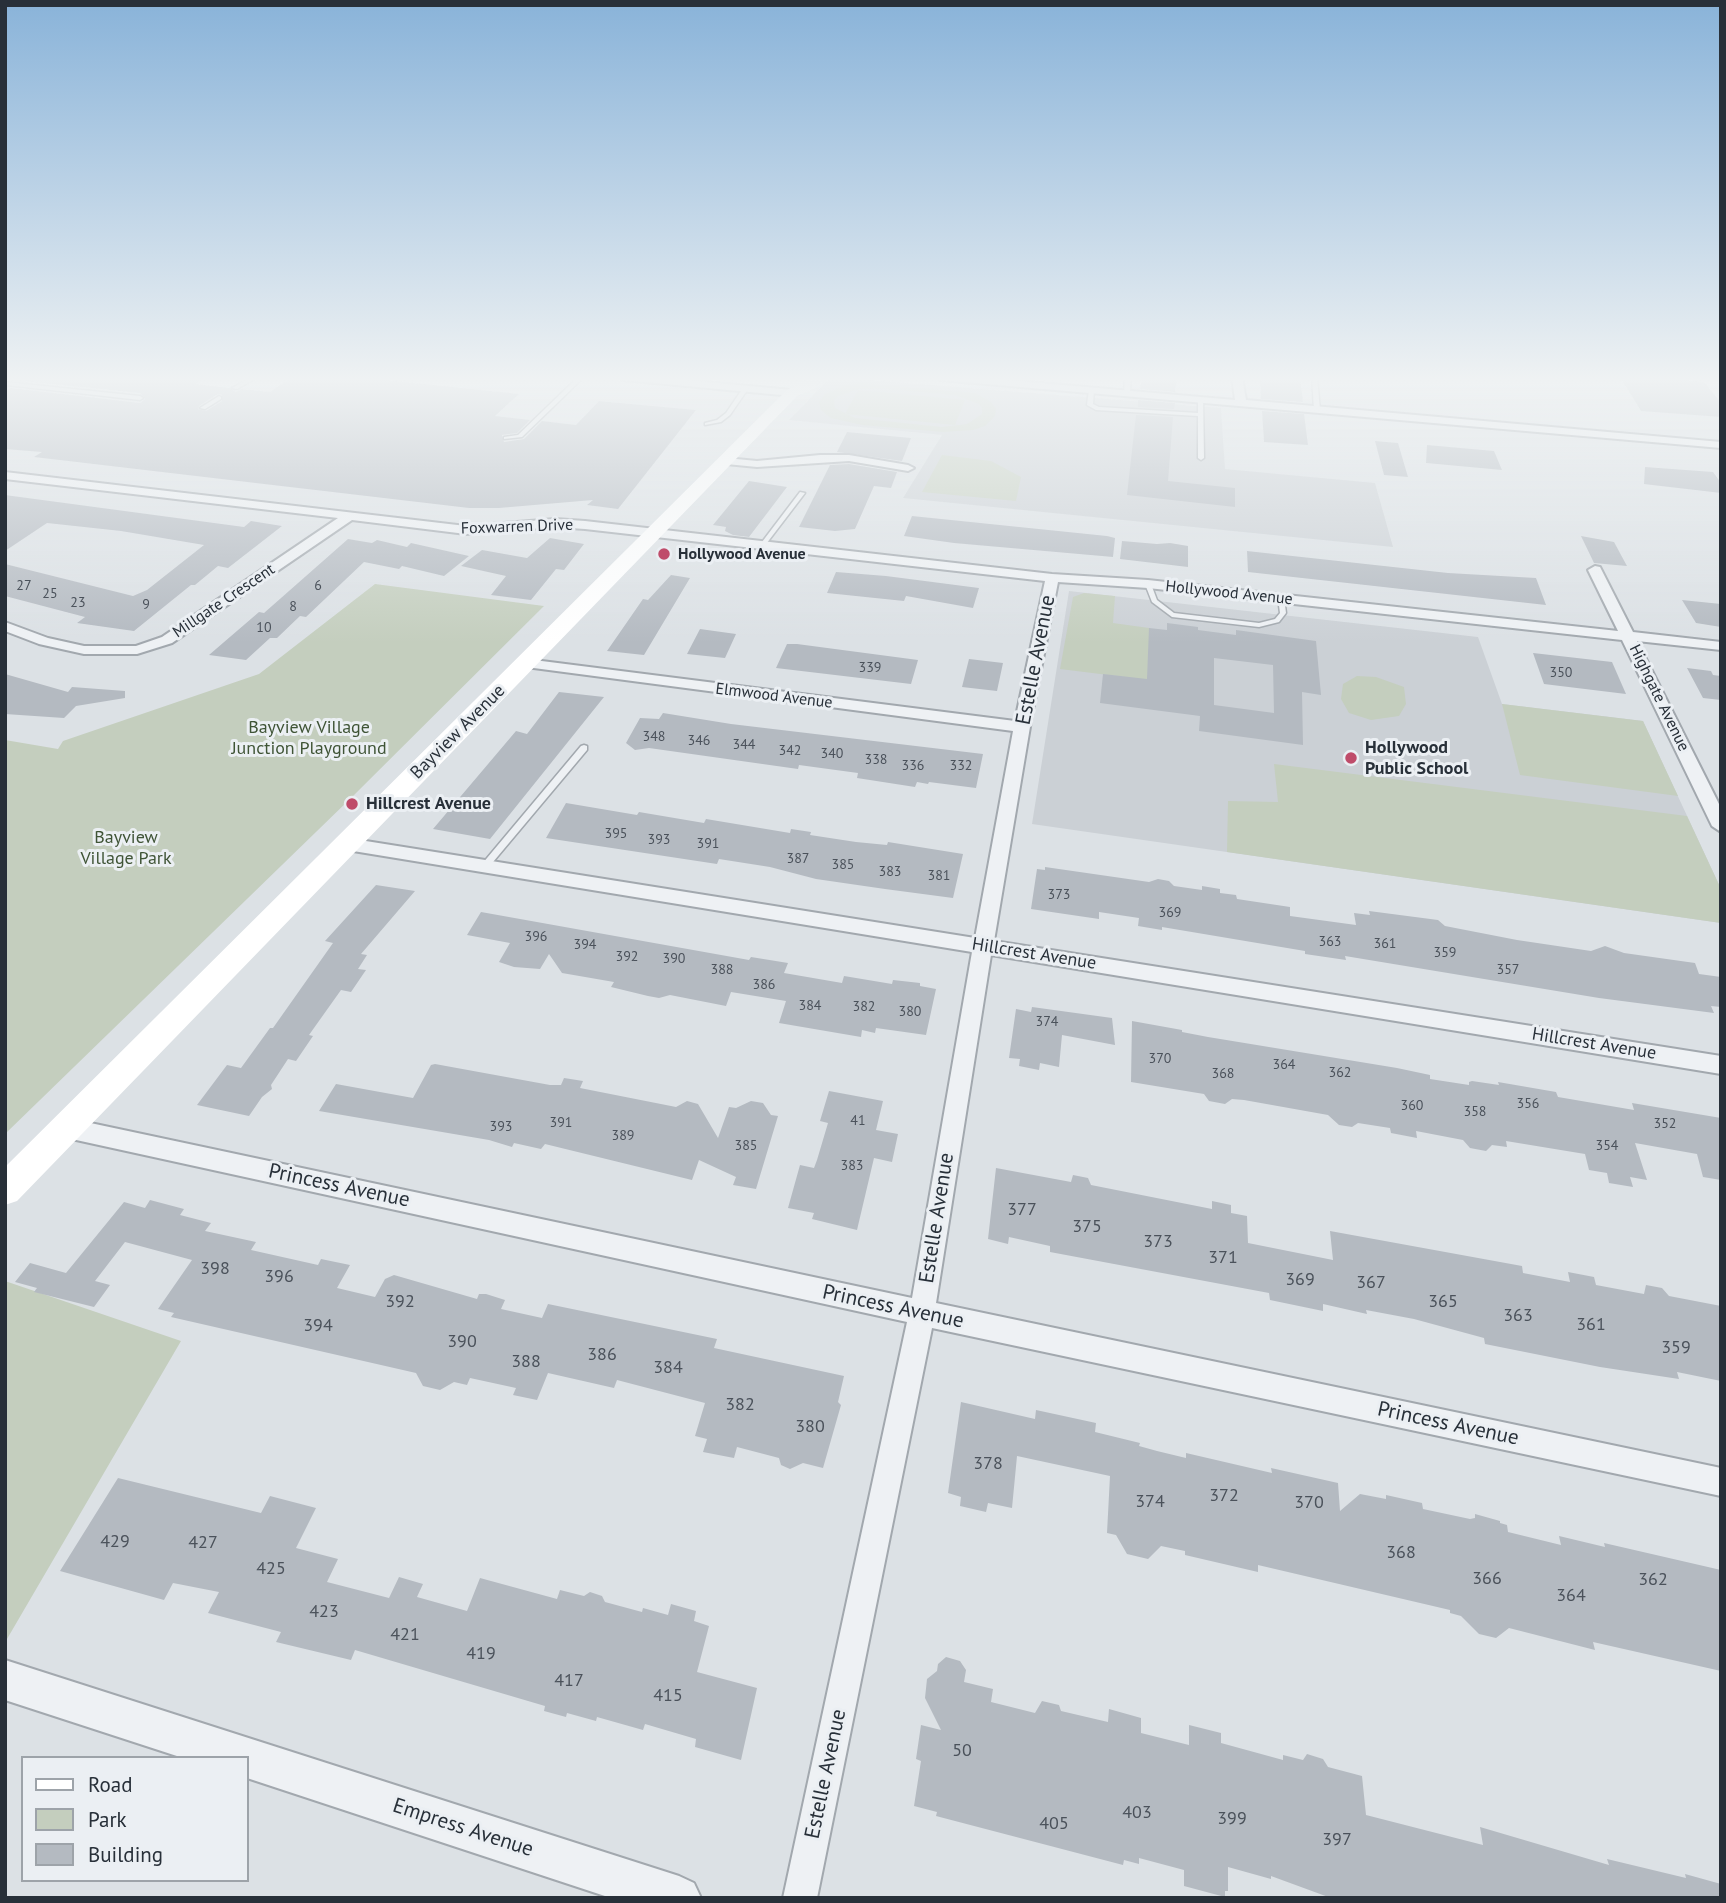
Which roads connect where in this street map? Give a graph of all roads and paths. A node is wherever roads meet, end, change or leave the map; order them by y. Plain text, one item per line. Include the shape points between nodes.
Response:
1 (721, 466) edge
2 (895, 466) edge
3 (908, 468) dead end
4 (5, 475) edge
5 (802, 493) dead end
6 (351, 515) junction
7 (653, 534) junction
8 (761, 547) junction
9 (1595, 570) dead end
10 (1052, 578) junction
11 (1149, 584) junction
12 (1281, 598) junction
13 (5, 626) edge
14 (1629, 635) junction
15 (1721, 646) edge
16 (526, 663) junction
17 (1023, 727) junction
18 (584, 748) dead end
19 (1719, 820) edge
20 (347, 844) junction
21 (485, 866) junction
22 (983, 946) junction
23 (1721, 1065) edge
24 (67, 1128) junction
25 (5, 1190) edge
26 (922, 1313) junction
27 (1721, 1482) edge
28 (5, 1680) edge
29 (241, 1756) edge
30 (248, 1758) edge
31 (679, 1898) edge
32 (800, 1898) edge

1 - 7 main road, Bayview Avenue
2 - 3 street
4 - 6 street, Foxwarren Drive
5 - 8 lane
6 - 7 street, Foxwarren Drive via 466,530 555,523
6 - 13 street, Millgate Crescent via 167,640 137,650 83,650
7 - 8 street, Hollywood Avenue
7 - 16 main road, Bayview Avenue
8 - 10 street, Hollywood Avenue
9 - 14 street, Highgate Avenue
10 - 11 street, Hollywood Avenue
10 - 17 street, Estelle Avenue
11 - 12 street, Hollywood Avenue
11 - 12 lane via 1154,601 1172,615 1259,625 1277,621 1283,613
12 - 14 street, Hollywood Avenue
14 - 15 street, Hollywood Avenue
14 - 19 street, Highgate Avenue
16 - 17 street, Elmwood Avenue
16 - 20 main road, Bayview Avenue
17 - 22 street, Estelle Avenue
18 - 21 lane
20 - 21 street, Hillcrest Avenue
20 - 24 main road, Bayview Avenue
21 - 22 street, Hillcrest Avenue
22 - 23 street, Hillcrest Avenue
22 - 26 street, Estelle Avenue
24 - 25 main road, Bayview Avenue
24 - 26 street, Princess Avenue
26 - 27 street, Princess Avenue
26 - 32 street, Estelle Avenue
28 - 29 street, Empress Avenue
30 - 31 street, Empress Avenue

